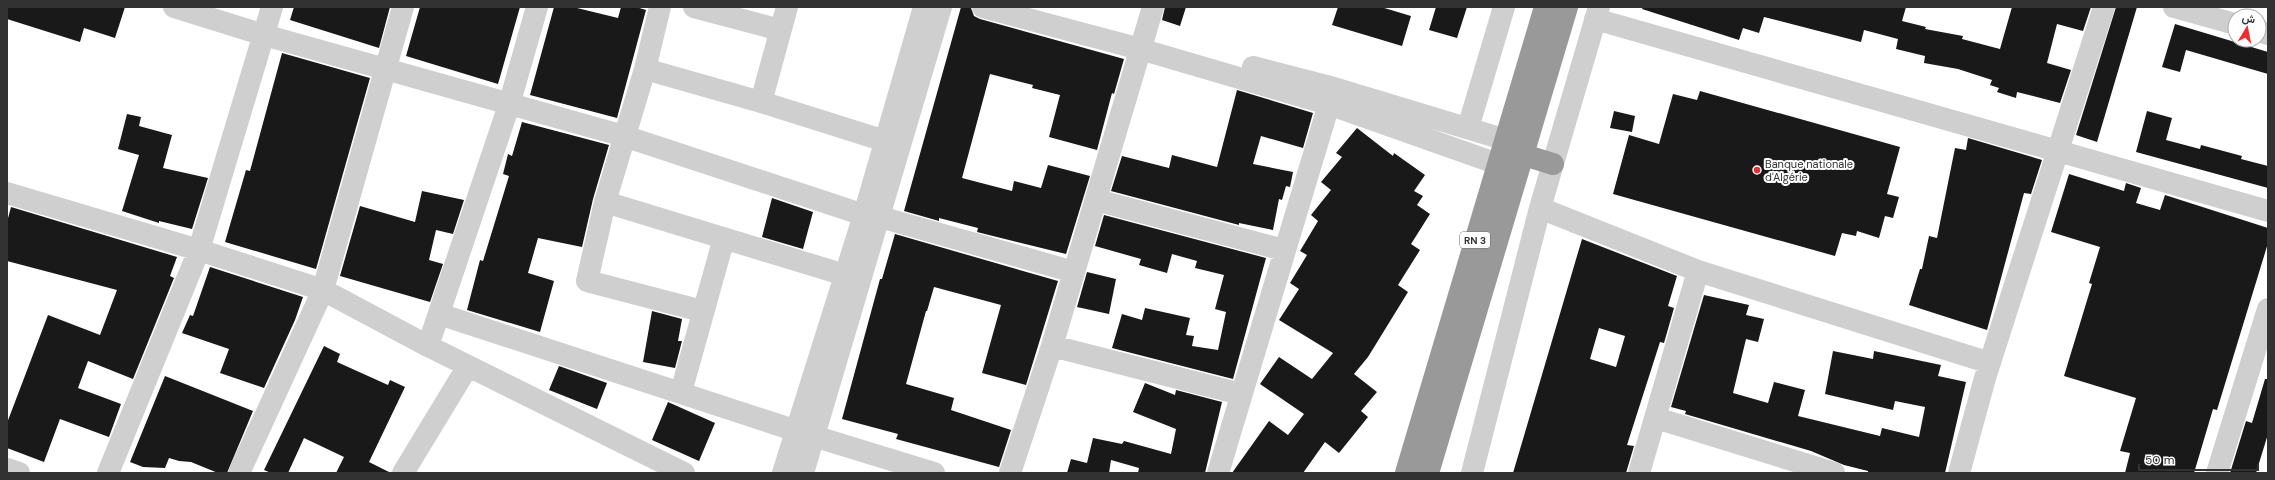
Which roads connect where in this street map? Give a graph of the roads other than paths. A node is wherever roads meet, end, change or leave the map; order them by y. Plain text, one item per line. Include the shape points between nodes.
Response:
1 (174, 7) edge
2 (272, 7) edge
3 (403, 7) edge
4 (537, 7) edge
5 (660, 7) edge
6 (694, 7) edge
7 (787, 7) edge
8 (924, 7) edge
9 (941, 7) edge
10 (983, 7) edge
11 (1038, 7) edge
12 (1153, 7) edge
13 (1504, 7) edge
14 (1545, 7) edge
15 (1567, 7) edge
16 (2104, 7) edge
17 (2174, 7) edge
18 (1597, 13) edge
19 (2227, 22) edge
20 (780, 30) junction
21 (264, 35) junction
22 (1142, 44) junction
23 (385, 69) junction
24 (645, 69) junction
25 (1331, 96) junction
26 (761, 102) junction
27 (509, 105) junction
28 (1468, 128) junction
29 (624, 136) junction
30 (1504, 139) junction
31 (885, 141) junction
32 (2058, 151) junction
33 (1523, 157) junction
34 (1498, 164) junction
35 (1553, 164) junction
36 (7, 193) edge
37 (1096, 200) junction
38 (605, 202) junction
39 (1540, 208) junction
40 (2268, 211) edge
41 (872, 216) junction
42 (724, 238) junction
43 (199, 250) junction
44 (1284, 250) junction
45 (1698, 271) junction
46 (1074, 272) junction
47 (853, 277) junction
48 (323, 290) junction
49 (2268, 309) edge
50 (702, 311) junction
51 (439, 314) junction
52 (428, 346) junction
53 (1052, 346) junction
54 (1990, 363) junction
55 (468, 366) junction
56 (681, 392) junction
57 (1241, 394) junction
58 (1656, 418) junction
59 (805, 434) junction
60 (7, 469) edge
61 (19, 473) edge
62 (108, 473) edge
63 (239, 473) edge
64 (403, 473) edge
65 (684, 473) edge
66 (784, 473) edge
67 (803, 473) edge
68 (934, 473) edge
69 (1010, 473) edge
70 (1218, 473) edge
71 (1406, 473) edge
72 (1428, 473) edge
73 (1472, 473) edge
74 (1639, 473) edge
75 (1834, 473) edge
76 (1959, 473) edge
77 (2217, 473) edge

1 - 21 street
2 - 21 street
3 - 23 street
4 - 27 street
5 - 24 street
6 - 20 street
7 - 20 street
8 - 31 street
9 - 41 street
10 - 22 street
11 - 22 street
12 - 22 street
13 - 28 street
14 - 30 highway, RN 3
15 - 33 highway, RN 3
16 - 32 street
17 - 19 street
18 - 32 street
18 - 35 street
20 - 26 street
21 - 23 street
21 - 43 street
22 - 25 street
22 - 37 street
23 - 27 street
23 - 48 street
24 - 26 street
24 - 29 street
25 - 28 street
25 - 34 street
25 - 44 street
26 - 31 street
27 - 29 street
27 - 51 street
28 - 30 street
29 - 38 street
29 - 41 street
30 - 33 street
30 - 34 highway, RN 3
31 - 41 street
32 - 40 street
32 - 54 street
33 - 34 street
33 - 35 highway
33 - 72 highway, RN 3
34 - 71 highway, RN 3
35 - 39 street
36 - 43 street
37 - 44 street
37 - 46 street
38 - 42 street
38 - 50 street via 587,280
39 - 45 street
39 - 73 street
41 - 46 street
41 - 47 street
42 - 47 street
42 - 50 street
43 - 48 street
43 - 62 street
44 - 57 street
45 - 54 street
45 - 58 street
46 - 53 street
47 - 59 street
48 - 52 street
48 - 63 street
49 - 77 street
50 - 56 street
51 - 52 street
51 - 56 street
52 - 55 street
53 - 57 street
53 - 69 street
54 - 76 street
55 - 64 street
55 - 65 street
56 - 59 street
57 - 70 street
58 - 74 street
58 - 75 street
59 - 66 street
59 - 67 street
59 - 68 street
60 - 61 street

